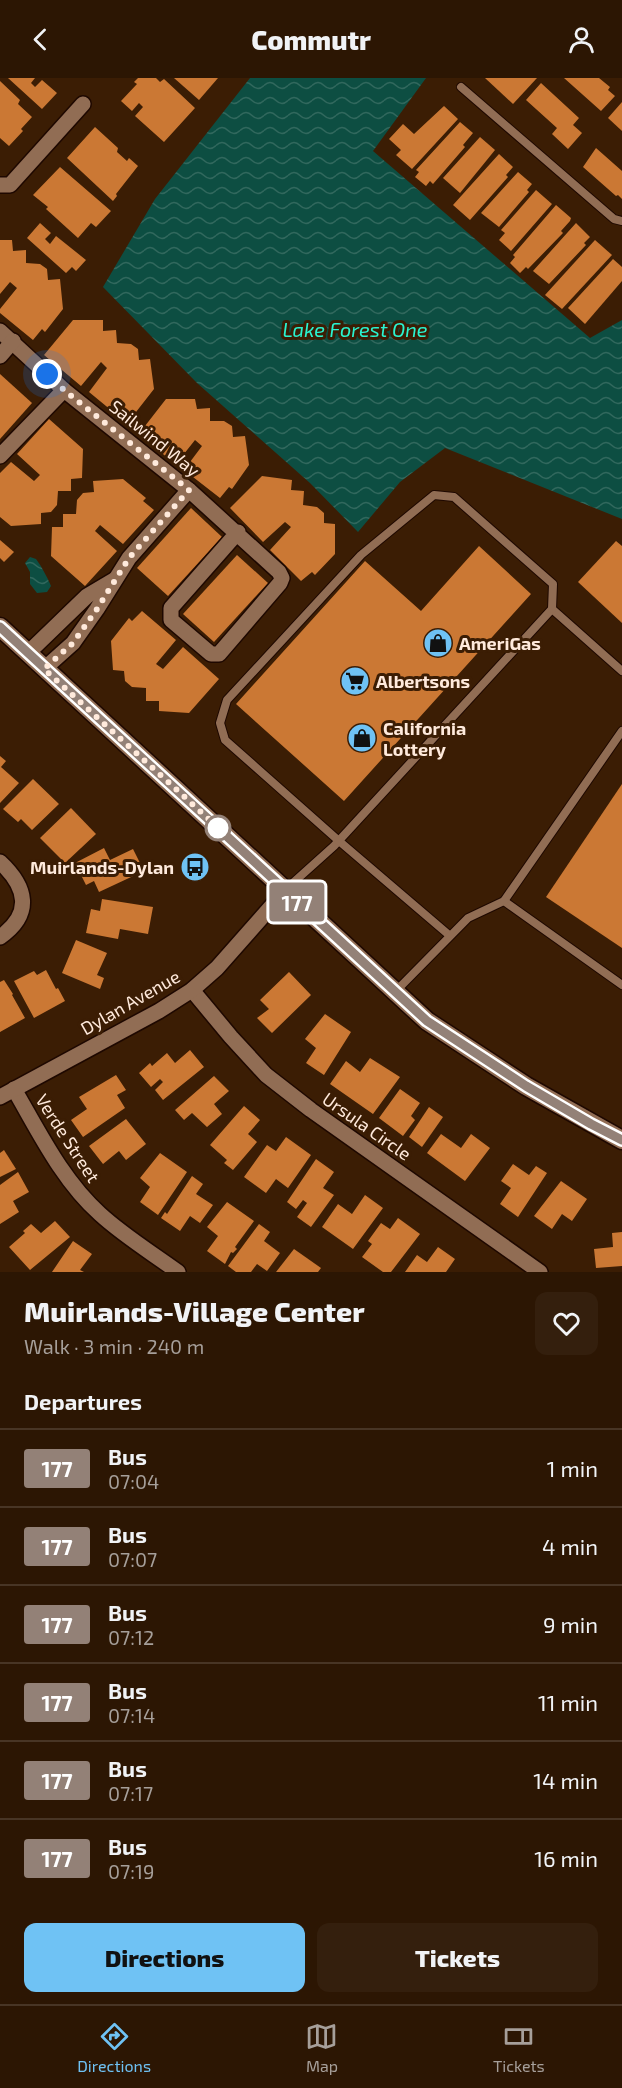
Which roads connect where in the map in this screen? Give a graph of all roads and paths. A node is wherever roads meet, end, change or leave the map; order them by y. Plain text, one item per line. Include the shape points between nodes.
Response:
1 (461, 87) dead end
2 (83, 104) dead end
3 (0, 185) edge
4 (622, 221) edge
5 (0, 331) edge
6 (13, 341) junction
7 (0, 356) edge
8 (64, 390) junction
9 (0, 456) edge
10 (189, 490) junction
11 (238, 532) junction
12 (116, 579) junction
13 (552, 609) junction
14 (0, 627) edge
15 (28, 653) junction
16 (44, 669) junction
17 (622, 671) edge
18 (622, 731) edge
19 (339, 841) junction
20 (0, 862) edge
21 (285, 891) junction
22 (504, 901) junction
23 (449, 935) junction
24 (0, 937) edge
25 (622, 985) edge
26 (192, 990) junction
27 (396, 991) junction
28 (7, 1093) edge
29 (622, 1140) edge
30 (178, 1272) edge
31 (540, 1272) edge

1 - 4 lane via 614,219
2 - 3 street via 10,186
5 - 6 street, Sailwind Way
6 - 7 street
6 - 8 street, Sailwind Way
8 - 9 street
8 - 10 street, Sailwind Way
10 - 11 street, Sailwind Way
10 - 12 street via 129,558
11 - 11 street, Sailwind Way via 282,578 219,654 210,654 171,620 171,608
12 - 15 street via 87,596
12 - 16 street via 73,643
13 - 17 lane
13 - 19 lane
13 - 19 lane via 552,584 454,497 435,495 361,555 227,700 220,723 225,740
14 - 15 main road
15 - 16 main road
16 - 21 main road
18 - 22 lane
19 - 21 lane
19 - 23 lane
20 - 24 street via 18,883 23,896 17,922
21 - 26 street, Dylan Avenue
21 - 27 main road
22 - 23 lane via 468,918
22 - 25 lane
23 - 27 lane
26 - 28 street, Dylan Avenue
26 - 31 street, Ursula Circle via 266,1075
27 - 29 main road via 427,1021 526,1086
28 - 30 street, Verde Street via 74,1186 100,1214

